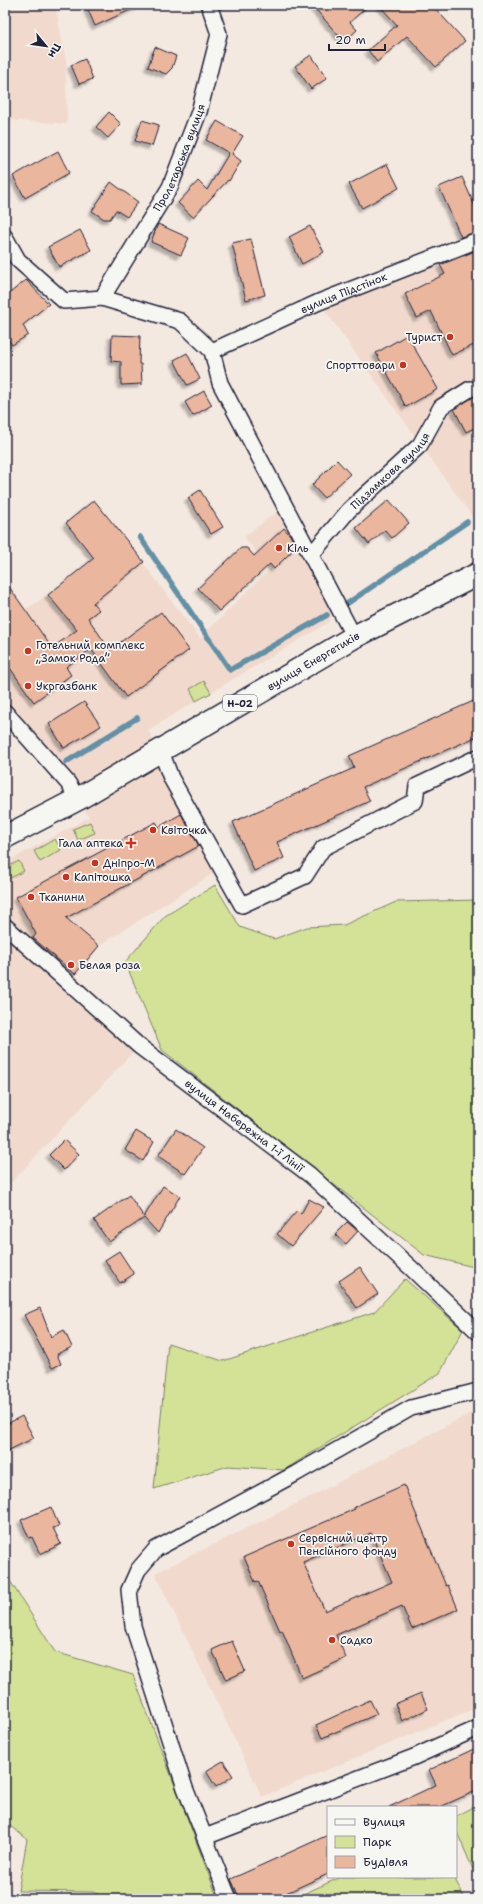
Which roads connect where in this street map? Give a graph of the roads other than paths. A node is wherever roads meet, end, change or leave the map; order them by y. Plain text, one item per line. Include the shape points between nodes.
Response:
1 (209, 5) edge
2 (5, 237) edge
3 (478, 240) edge
4 (102, 298) junction
5 (212, 351) junction
6 (470, 390) dead end
7 (311, 555) junction
8 (478, 574) edge
9 (354, 636) junction
10 (5, 712) edge
11 (160, 751) junction
12 (478, 756) edge
13 (78, 799) junction
14 (5, 837) edge
15 (5, 926) edge
16 (478, 1332) edge
17 (478, 1391) edge
18 (478, 1728) edge
19 (205, 1837) junction
20 (229, 1899) edge

1 - 4 street, Пролетарська вулиця via 219,34 199,112 170,187
2 - 4 street via 18,260 64,301
3 - 5 street, вулиця Підстінок via 319,302
4 - 5 street via 180,321
5 - 7 street via 220,383
6 - 7 street, Підзамкова вулиця via 441,407 420,445 349,510
7 - 9 street
8 - 9 main road, вулиця Енергетиків / Н-02
9 - 11 main road, вулиця Енергетиків / Н-02
10 - 13 street
11 - 12 street via 171,778 242,905 305,876 323,848 415,801 417,786
11 - 13 main road, вулиця Енергетиків / Н-02
13 - 14 main road, вулиця Енергетиків / Н-02
15 - 16 street, вулиця Набережна 1-ї Лінії via 139,1046 310,1175
17 - 19 street via 411,1408 156,1549 138,1570 129,1590 133,1626 184,1788
18 - 19 street via 414,1757
19 - 20 street

